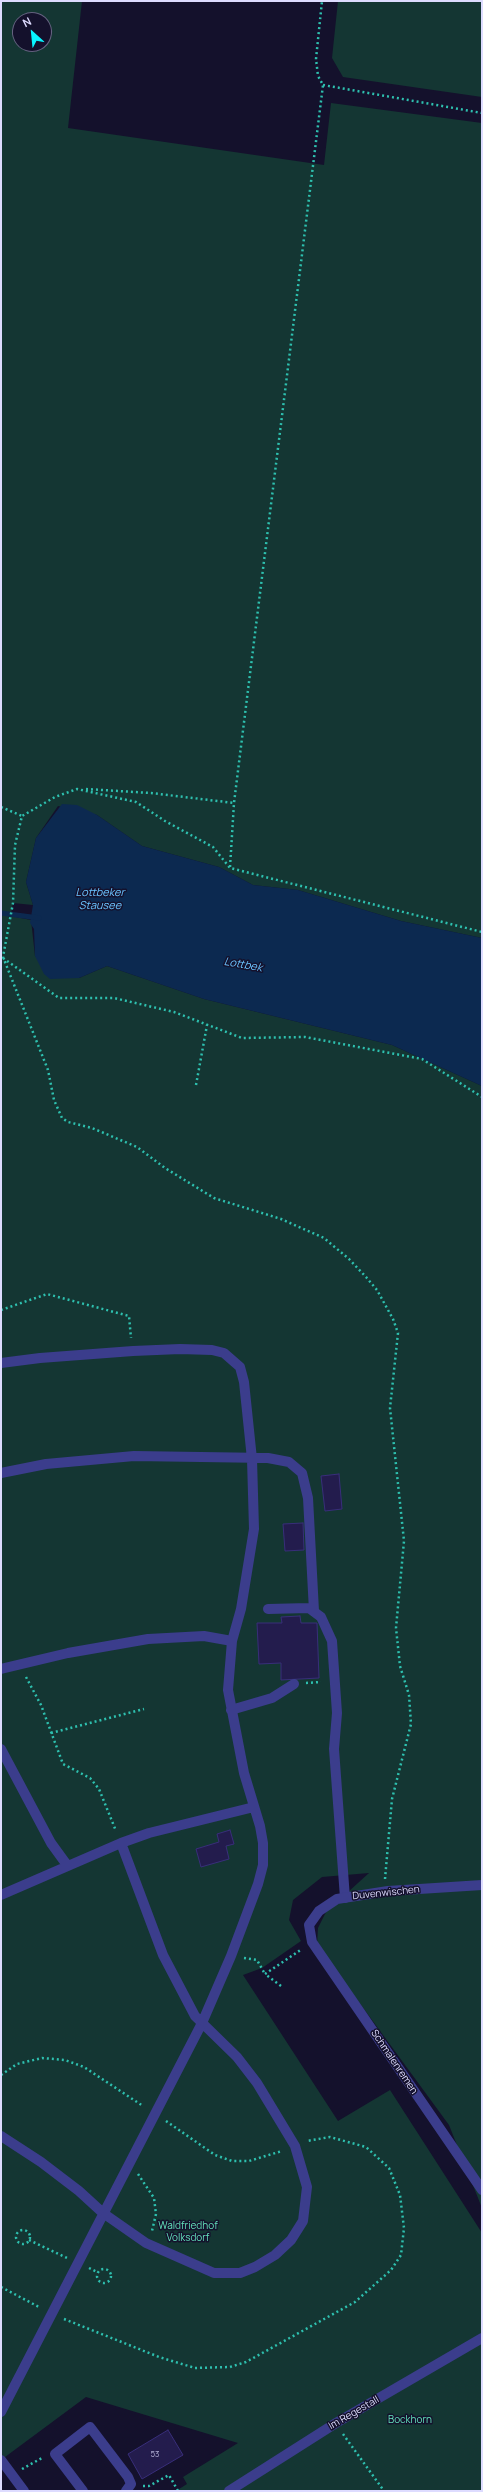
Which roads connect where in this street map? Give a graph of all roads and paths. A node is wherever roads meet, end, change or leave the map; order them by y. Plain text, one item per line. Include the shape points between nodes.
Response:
1 (322, 1) edge
2 (323, 85) junction
3 (482, 113) edge
4 (77, 789) junction
5 (234, 803) junction
6 (1, 807) edge
7 (22, 816) junction
8 (230, 868) junction
9 (482, 932) edge
10 (3, 958) junction
11 (207, 1025) junction
12 (196, 1085) dead end
13 (482, 1098) edge
14 (1, 1310) edge
15 (133, 1351) junction
16 (1, 1363) edge
17 (252, 1459) junction
18 (1, 1473) edge
19 (268, 1609) dead end
20 (314, 1611) junction
21 (232, 1641) junction
22 (21, 1663) junction
23 (1, 1669) edge
24 (294, 1684) dead end
25 (144, 1709) dead end
26 (231, 1710) junction
27 (51, 1733) junction
28 (1, 1749) edge
29 (254, 1807) junction
30 (121, 1843) junction
31 (67, 1866) junction
32 (482, 1885) edge
33 (388, 1892) junction
34 (1, 1895) edge
35 (345, 1898) junction
36 (311, 1938) junction
37 (231, 1956) junction
38 (265, 1974) junction
39 (281, 1986) dead end
40 (202, 2023) junction
41 (1, 2075) edge
42 (155, 2114) junction
43 (1, 2136) edge
44 (295, 2146) junction
45 (128, 2167) junction
46 (482, 2190) edge
47 (103, 2213) junction
48 (29, 2240) junction
49 (146, 2243) junction
50 (77, 2263) junction
51 (98, 2272) junction
52 (1, 2287) edge
53 (51, 2313) junction
54 (482, 2338) edge
55 (1, 2412) edge
56 (336, 2423) junction
57 (55, 2454) junction
58 (1, 2460) edge
59 (13, 2477) junction
60 (129, 2488) edge
61 (24, 2491) edge
62 (83, 2491) edge
63 (178, 2491) edge
64 (229, 2491) edge
65 (384, 2491) edge

1 - 2 path via 316,59 318,76
2 - 3 path
2 - 5 path
4 - 5 path via 151,793
4 - 7 path via 55,797
4 - 8 path via 136,802 214,848
5 - 8 path
6 - 7 path
7 - 10 path via 15,845 13,905
8 - 9 path
10 - 11 path via 59,998 114,998 174,1012
10 - 33 path via 48,1070 54,1100 62,1118 137,1147 165,1168 214,1198 281,1218 324,1238 349,1259 369,1281 393,1319 398,1332 390,1408 404,1541 396,1628 400,1666 409,1695 411,1724 392,1799 384,1874
11 - 12 path
11 - 13 path via 242,1038 305,1037 422,1059
14 - 15 path via 47,1294 129,1316
15 - 16 street
15 - 17 street via 212,1350 231,1358 240,1367 244,1382
17 - 18 street via 134,1456 46,1464
17 - 20 street via 281,1459 296,1466 302,1473 308,1498
17 - 21 street via 254,1529 241,1609
19 - 20 street via 304,1608
20 - 35 street via 327,1627 334,1655 337,1713 334,1749
21 - 22 street via 204,1636 161,1637
21 - 26 street via 228,1690
22 - 23 street
22 - 27 path
24 - 26 street via 272,1698
25 - 27 path
26 - 29 street
27 - 30 path via 63,1764 83,1772 99,1789
28 - 31 street via 51,1844
29 - 30 street via 149,1833
29 - 37 street via 263,1843 263,1865
30 - 31 street
30 - 40 street via 163,1955 188,2004
31 - 34 street
32 - 33 street, Duvenwischen
33 - 35 street, Duvenwischen
35 - 36 street, Duvenwischen via 337,1899 319,1911 309,1925
36 - 38 path
36 - 46 street, Schmalenremen
37 - 38 path via 257,1960
37 - 40 street
38 - 39 path
40 - 42 street
40 - 44 street via 237,2057 257,2083
41 - 42 path via 16,2064 42,2058 65,2060 84,2067
42 - 44 path via 215,2155 232,2160 249,2161
42 - 45 street
43 - 47 street via 79,2190
44 - 49 street via 307,2187 303,2221 291,2240 275,2255 255,2267 227,2274 202,2269
44 - 53 path via 312,2139 330,2137 346,2140 366,2147 380,2158 395,2179 404,2220 401,2255 391,2270 355,2302 246,2362 217,2368 195,2368 159,2357
45 - 47 street
45 - 49 path via 146,2183 154,2198 156,2214
47 - 49 street
47 - 50 street
48 - 48 path via 30,2234 26,2230 16,2233 15,2238 19,2243
48 - 50 path
50 - 51 path
50 - 53 street
51 - 51 path via 97,2278 100,2282 106,2283 110,2279 111,2274 107,2270 102,2269
52 - 53 path
53 - 55 street
54 - 56 street, Im Regestall
56 - 64 street, Im Regestall
56 - 65 path
57 - 59 path via 33,2461
57 - 60 street via 90,2427 128,2477
57 - 62 street
58 - 59 street
59 - 61 street
60 - 63 path via 145,2487 169,2475

